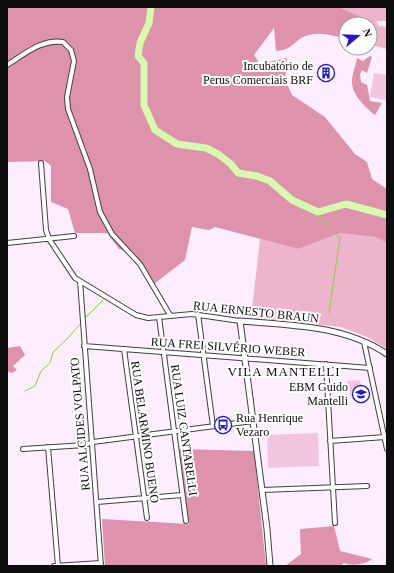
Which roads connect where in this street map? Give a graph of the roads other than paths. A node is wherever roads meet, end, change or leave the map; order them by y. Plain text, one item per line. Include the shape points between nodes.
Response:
1 (7, 65) edge
2 (41, 163) dead end
3 (74, 236) dead end
4 (49, 238) junction
5 (7, 243) edge
6 (80, 281) junction
7 (198, 314) junction
8 (170, 315) junction
9 (159, 317) junction
10 (240, 321) junction
11 (364, 342) junction
12 (84, 346) junction
13 (124, 349) junction
14 (163, 352) junction
15 (387, 354) edge
16 (203, 355) junction
17 (244, 357) junction
18 (326, 364) junction
19 (370, 368) junction
20 (253, 421) junction
21 (213, 426) junction
22 (174, 432) junction
23 (136, 437) junction
24 (384, 437) junction
25 (330, 440) junction
26 (93, 442) junction
27 (48, 447) junction
28 (23, 449) dead end
29 (387, 449) edge
30 (367, 486) dead end
31 (333, 487) junction
32 (262, 490) junction
33 (182, 495) junction
34 (144, 498) junction
35 (97, 502) junction
36 (147, 518) dead end
37 (186, 521) dead end
38 (335, 523) dead end
39 (101, 564) edge
40 (54, 566) edge
41 (58, 566) edge
42 (270, 566) edge

1 - 8 street via 52,40 63,42 71,50 74,60 67,97 68,109 90,169 100,212 112,234 140,264
2 - 4 street via 46,230
3 - 4 street
4 - 5 street
4 - 6 street, RUA ERNESTO BRAUN
6 - 9 street, RUA ERNESTO BRAUN via 136,315
6 - 12 street, RUA ALCIDES VOLPATO
7 - 8 street, RUA ERNESTO BRAUN
7 - 10 street, RUA ERNESTO BRAUN
7 - 16 street
8 - 9 street, RUA ERNESTO BRAUN
9 - 14 street, RUA LUIZ CANTARELLI
10 - 11 street, RUA ERNESTO BRAUN via 311,327
10 - 17 street
11 - 15 street, RUA ERNESTO BRAUN
11 - 19 street
12 - 13 street, RUA FREI SILVÉRIO WEBER
12 - 26 street, RUA ALCIDES VOLPATO
13 - 14 street, RUA FREI SILVÉRIO WEBER
13 - 23 street, RUA BELARMINO BUENO
14 - 16 street, RUA FREI SILVÉRIO WEBER
14 - 22 street, RUA LUIZ CANTARELLI
16 - 17 street, RUA FREI SILVÉRIO WEBER
16 - 21 street
17 - 18 street, RUA FREI SILVÉRIO WEBER
17 - 20 street
18 - 19 street, RUA FREI SILVÉRIO WEBER
18 - 25 street
19 - 24 street
20 - 21 street
20 - 32 street
21 - 22 street
22 - 23 street
22 - 33 street, RUA LUIZ CANTARELLI
23 - 26 street
23 - 34 street, RUA BELARMINO BUENO
24 - 25 street
24 - 29 street
25 - 31 street
26 - 27 street via 85,445
26 - 35 street, RUA ALCIDES VOLPATO
27 - 28 street
27 - 41 street
30 - 31 street
31 - 32 street
31 - 38 street
32 - 42 street
33 - 34 street
33 - 37 street, RUA LUIZ CANTARELLI
34 - 35 street
34 - 36 street, RUA BELARMINO BUENO
35 - 39 street, RUA ALCIDES VOLPATO
39 - 41 street
40 - 41 street

